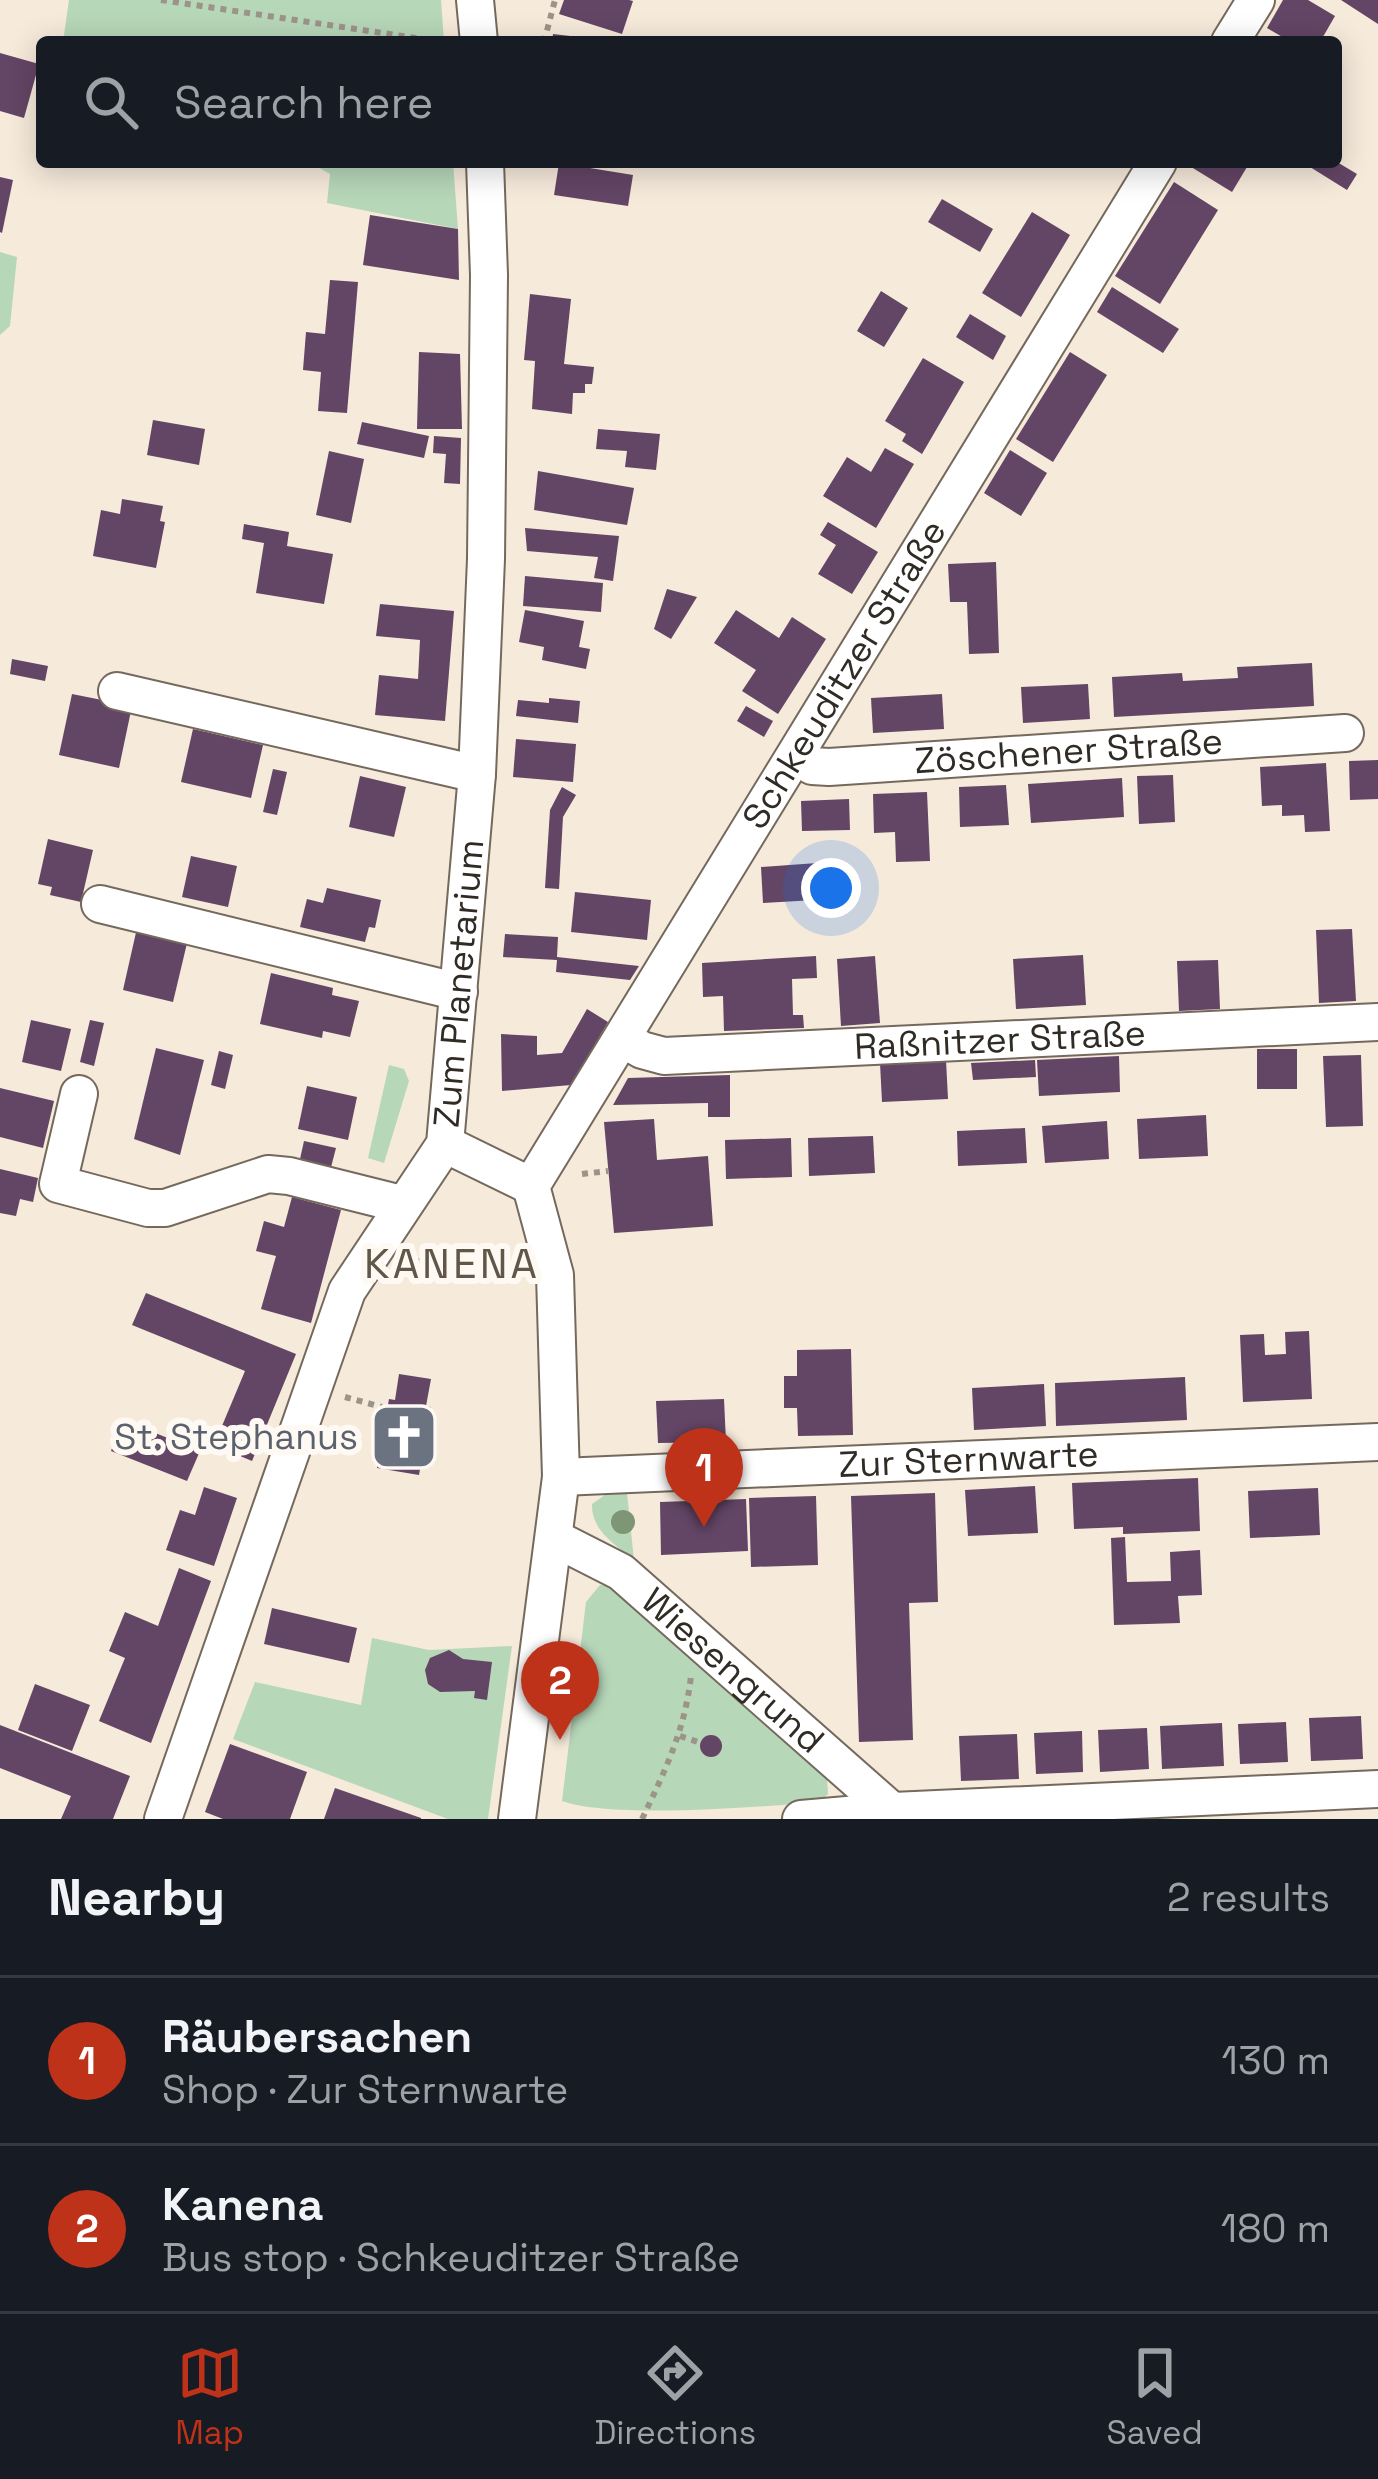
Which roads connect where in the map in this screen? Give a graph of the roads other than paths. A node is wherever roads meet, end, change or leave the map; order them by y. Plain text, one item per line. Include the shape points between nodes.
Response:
1 (475, 0) edge
2 (1256, 0) edge
3 (478, 36) edge
4 (1235, 36) edge
5 (485, 168) edge
6 (1153, 168) edge
7 (117, 691) dead end
8 (1346, 733) dead end
9 (796, 756) junction
10 (476, 774) junction
11 (100, 904) dead end
12 (459, 992) junction
13 (1378, 1022) edge
14 (623, 1039) junction
15 (80, 1094) dead end
16 (445, 1144) junction
17 (531, 1186) junction
18 (401, 1204) junction
19 (1378, 1442) edge
20 (561, 1477) junction
21 (556, 1539) junction
22 (1378, 1790) edge
23 (897, 1815) edge
24 (528, 1818) edge
25 (163, 1819) edge
26 (801, 1819) edge

1 - 3 street
2 - 4 street
5 - 10 street, Zum Planetarium via 486,559
6 - 9 street, Schkeuditzer Straße
7 - 10 street
8 - 9 street, Zöschener Straße via 829,767
9 - 14 street, Schkeuditzer Straße
10 - 12 street, Zum Planetarium
11 - 12 street
12 - 16 street, Zum Planetarium
13 - 14 street, Raßnitzer Straße via 664,1056
14 - 17 street, Schkeuditzer Straße
15 - 18 street via 58,1184 165,1208 268,1174
16 - 17 street
16 - 18 street, Zum Planetarium
17 - 20 street via 555,1275
18 - 25 street, Zum Planetarium via 346,1291
19 - 20 street, Zur Sternwarte
20 - 21 street
21 - 23 street, Wiesengrund via 621,1571
21 - 24 street
22 - 23 street
23 - 26 street

